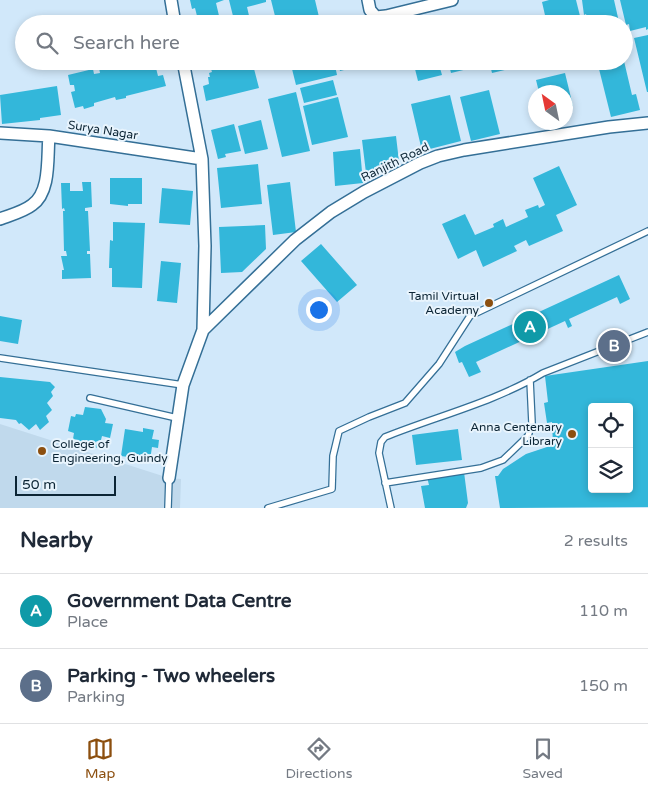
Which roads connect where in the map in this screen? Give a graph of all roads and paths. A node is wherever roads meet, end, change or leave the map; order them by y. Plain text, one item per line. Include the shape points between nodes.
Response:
1 (170, 0) edge
2 (368, 0) edge
3 (452, 0) edge
4 (173, 15) edge
5 (374, 15) edge
6 (390, 15) edge
7 (185, 70) edge
8 (648, 123) edge
9 (0, 133) edge
10 (49, 136) junction
11 (202, 159) junction
12 (0, 219) edge
13 (648, 231) edge
14 (203, 330) junction
15 (648, 332) edge
16 (0, 358) edge
17 (530, 380) junction
18 (183, 385) junction
19 (90, 398) dead end
20 (177, 418) junction
21 (169, 478) joint
22 (385, 482) junction
23 (168, 508) edge
24 (268, 508) edge
25 (391, 508) edge

1 - 4 street
2 - 5 street
3 - 6 street
7 - 11 street, Ranjith Road
8 - 14 street, Ranjith Road via 464,150 420,163 364,192 302,234
9 - 10 street, Surya Nagar
10 - 11 street, Surya Nagar
10 - 12 street via 45,188 40,199 31,207
11 - 14 street, Ranjith Road
13 - 24 lane via 470,316 439,364 405,403 340,431 333,456 332,489
14 - 18 street, Ranjith Road
15 - 17 lane via 543,372
16 - 18 lane
17 - 22 lane via 385,437 378,453
17 - 22 lane via 532,423 528,436 502,460 480,468
18 - 20 street, Ranjith Road
19 - 20 lane
20 - 21 street, Ranjith Road
21 - 23 lane
22 - 25 lane

